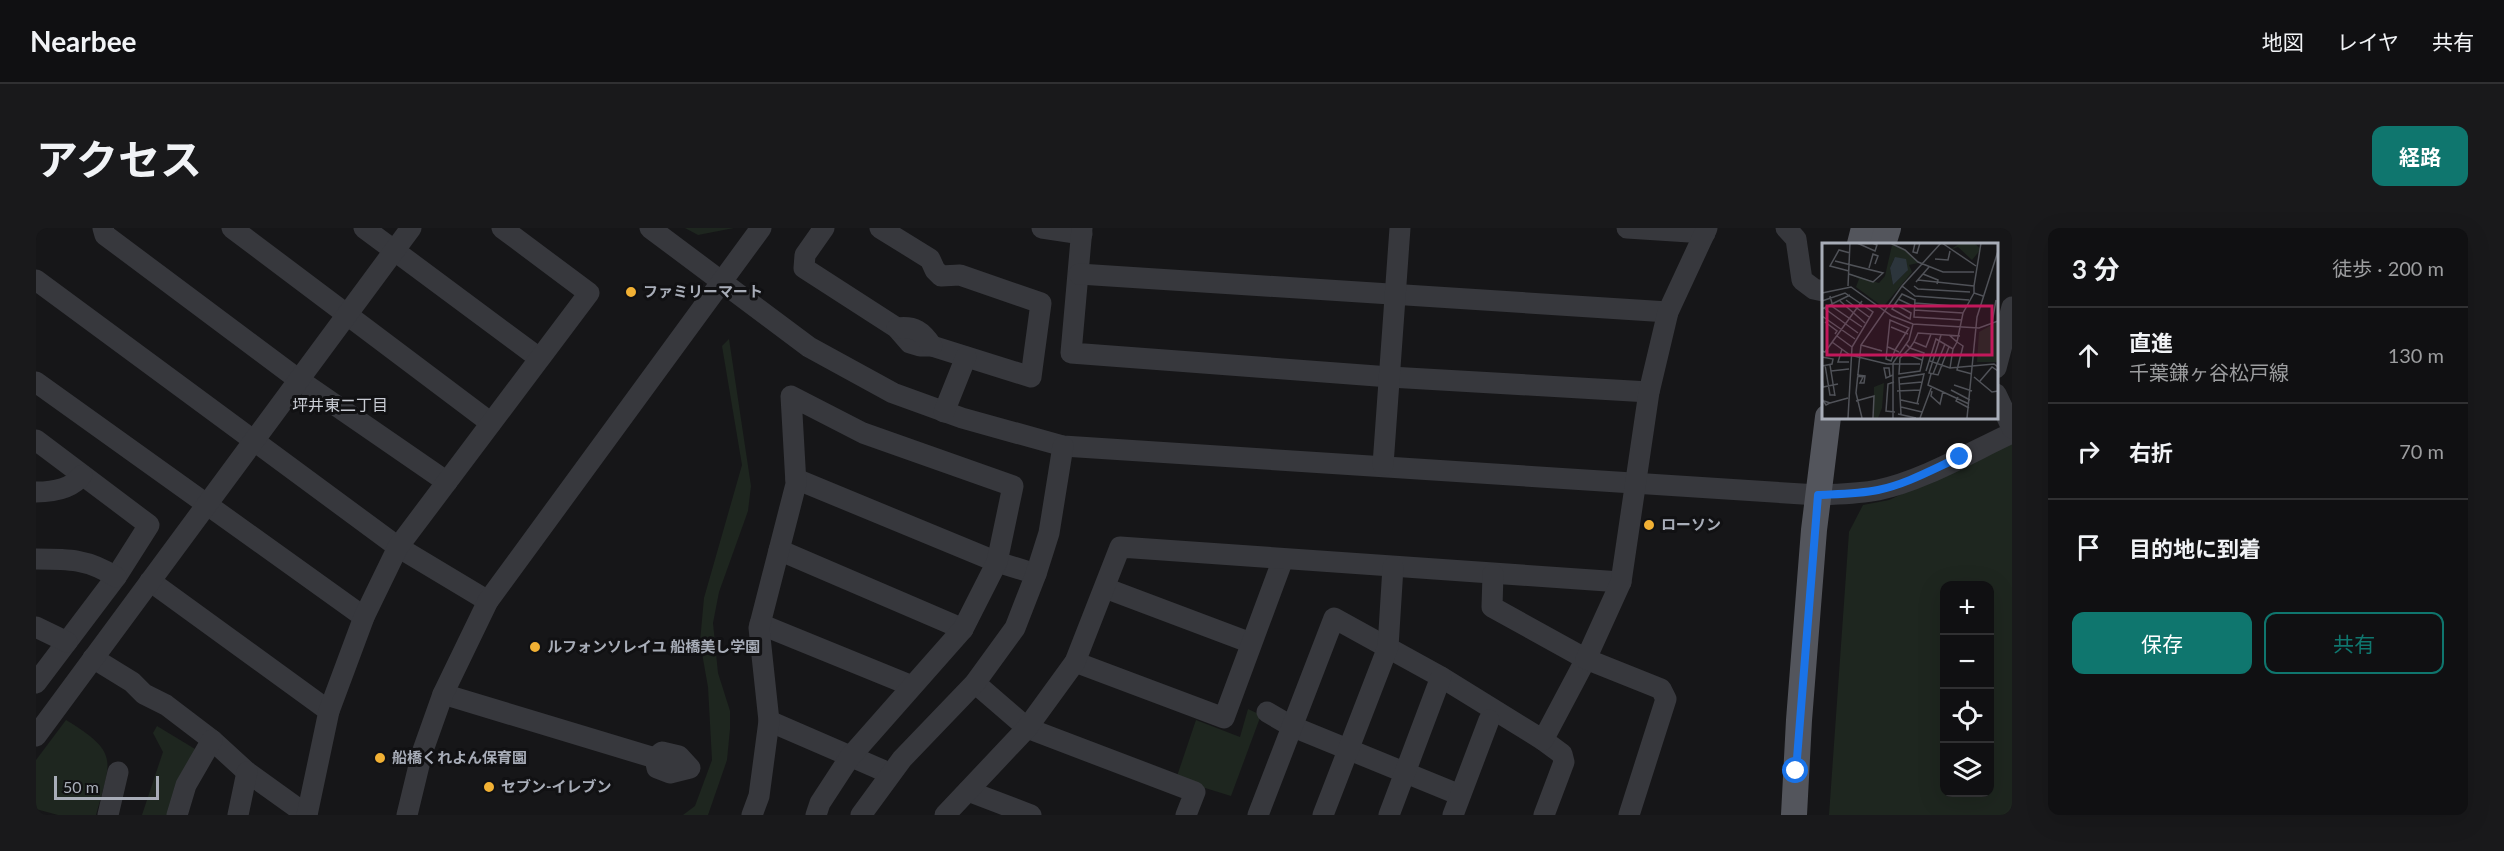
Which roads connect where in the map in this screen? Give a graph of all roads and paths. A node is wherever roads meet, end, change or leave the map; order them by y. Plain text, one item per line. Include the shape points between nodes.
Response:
1 (103, 228) edge
2 (232, 228) edge
3 (364, 228) edge
4 (411, 228) edge
5 (502, 228) edge
6 (650, 228) edge
7 (761, 228) edge
8 (824, 228) edge
9 (880, 228) edge
10 (1042, 228) edge
11 (1400, 228) edge
12 (1627, 228) edge
13 (1786, 228) edge
14 (1864, 228) edge
15 (1888, 228) edge
16 (1706, 230) edge
17 (1082, 231) edge
18 (1860, 243) edge
19 (1883, 243) edge
20 (394, 251) junction
21 (1079, 274) junction
22 (36, 280) edge
23 (722, 280) junction
24 (1822, 291) edge
25 (1395, 295) junction
26 (2012, 307) edge
27 (1668, 312) junction
28 (346, 316) junction
29 (966, 357) junction
30 (539, 358) junction
31 (1997, 361) edge
32 (1389, 377) junction
33 (299, 380) junction
34 (36, 382) edge
35 (1649, 392) junction
36 (1997, 398) edge
37 (944, 412) junction
38 (1828, 418) edge
39 (491, 423) junction
40 (2012, 428) edge
41 (2012, 433) edge
42 (36, 440) edge
43 (254, 440) junction
44 (1063, 446) junction
45 (1383, 465) junction
46 (82, 475) junction
47 (796, 479) junction
48 (447, 482) junction
49 (1634, 483) junction
50 (36, 492) edge
51 (1818, 495) junction
52 (206, 505) junction
53 (398, 547) junction
54 (779, 550) junction
55 (36, 559) edge
56 (1284, 559) junction
57 (997, 562) junction
58 (1393, 567) junction
59 (1036, 574) junction
60 (1493, 574) junction
61 (116, 577) junction
62 (150, 581) junction
63 (1621, 582) junction
64 (1105, 588) junction
65 (488, 601) junction
66 (364, 617) junction
67 (760, 624) junction
68 (36, 627) edge
69 (963, 629) junction
70 (67, 642) junction
71 (1251, 643) junction
72 (1388, 647) junction
73 (93, 658) junction
74 (1586, 659) junction
75 (1076, 662) junction
76 (1441, 677) junction
77 (36, 683) edge
78 (975, 683) junction
79 (912, 686) junction
80 (443, 694) junction
81 (329, 711) junction
82 (1267, 712) dead end
83 (1489, 720) dead end
84 (769, 721) junction
85 (1292, 726) junction
86 (1027, 728) junction
87 (36, 736) edge
88 (212, 740) junction
89 (1543, 740) junction
90 (1348, 750) junction
91 (850, 757) junction
92 (655, 758) dead end
93 (118, 772) dead end
94 (247, 772) junction
95 (1405, 773) junction
96 (890, 776) junction
97 (969, 791) junction
98 (1460, 795) junction
99 (108, 815) edge
100 (177, 815) edge
101 (238, 815) edge
102 (307, 815) edge
103 (407, 815) edge
104 (752, 815) edge
105 (816, 815) edge
106 (861, 815) edge
107 (945, 815) edge
108 (1031, 815) edge
109 (1186, 815) edge
110 (1258, 815) edge
111 (1323, 815) edge
112 (1389, 815) edge
113 (1453, 815) edge
114 (1544, 815) edge
115 (1629, 815) edge
116 (1794, 815) edge

1 - 33 street via 105,235
2 - 28 street
3 - 20 street
4 - 20 street
5 - 30 street via 589,293
6 - 23 street
7 - 23 street
8 - 29 street via 805,255 804,268 897,328 916,328 932,346
9 - 29 street via 930,259 948,261 960,275 1041,303 1032,378
10 - 17 street
11 - 25 street
12 - 16 street
13 - 24 street via 1796,239 1802,280
14 - 18 main road
15 - 19 main road
16 - 27 street
17 - 21 street
20 - 28 street
20 - 30 street
21 - 25 street
21 - 32 street via 1071,352
22 - 43 street
23 - 37 street via 809,347 894,393
23 - 65 street
25 - 27 street
25 - 32 street
26 - 31 street
27 - 35 street
28 - 33 street
28 - 39 street
29 - 37 street
30 - 39 street
32 - 35 street
32 - 45 street
33 - 43 street
33 - 48 street
34 - 52 street
35 - 49 street
36 - 40 street
37 - 44 street
38 - 51 main road
39 - 48 street
41 - 51 street via 1904,483 1869,491
42 - 46 street
43 - 52 street
43 - 53 street
44 - 45 street
44 - 59 street via 1049,533
45 - 49 street
46 - 50 street via 60,489
46 - 61 street via 150,525
47 - 54 street
47 - 57 street
47 - 57 street via 791,396 863,433 1013,486
48 - 53 street
49 - 51 street
49 - 63 street
51 - 116 main road
52 - 62 street
52 - 66 street
53 - 65 street
53 - 66 street
54 - 67 street
54 - 69 street
55 - 61 street via 87,562
56 - 58 street
56 - 64 street via 1120,548
56 - 71 street
57 - 59 street
57 - 69 street
58 - 60 street
58 - 72 street
59 - 78 street via 1015,628
60 - 63 street
60 - 74 street via 1492,607
61 - 70 street
62 - 73 street
62 - 81 street
63 - 74 street
64 - 71 street
64 - 75 street
65 - 80 street
66 - 81 street
67 - 79 street
67 - 84 street
68 - 70 street
69 - 79 street
70 - 77 street
71 - 75 street via 1224,718
72 - 76 street
72 - 85 street via 1334,618
72 - 90 street
73 - 87 street
73 - 88 street
74 - 89 street
74 - 115 street via 1660,689 1666,699
75 - 86 street
76 - 89 street
76 - 95 street
78 - 86 street
78 - 96 street
79 - 91 street
80 - 92 street
80 - 103 street via 422,753
81 - 102 street
82 - 85 street
83 - 98 street
84 - 91 street
84 - 104 street via 759,796
85 - 90 street
85 - 110 street
86 - 97 street
86 - 109 street via 1195,792
88 - 94 street
88 - 100 street via 186,785
89 - 114 street via 1562,754 1564,762
90 - 95 street
90 - 111 street
91 - 96 street
91 - 105 street
93 - 99 street
94 - 101 street
94 - 102 street
95 - 98 street
95 - 112 street
96 - 106 street
97 - 107 street
97 - 108 street
98 - 113 street

